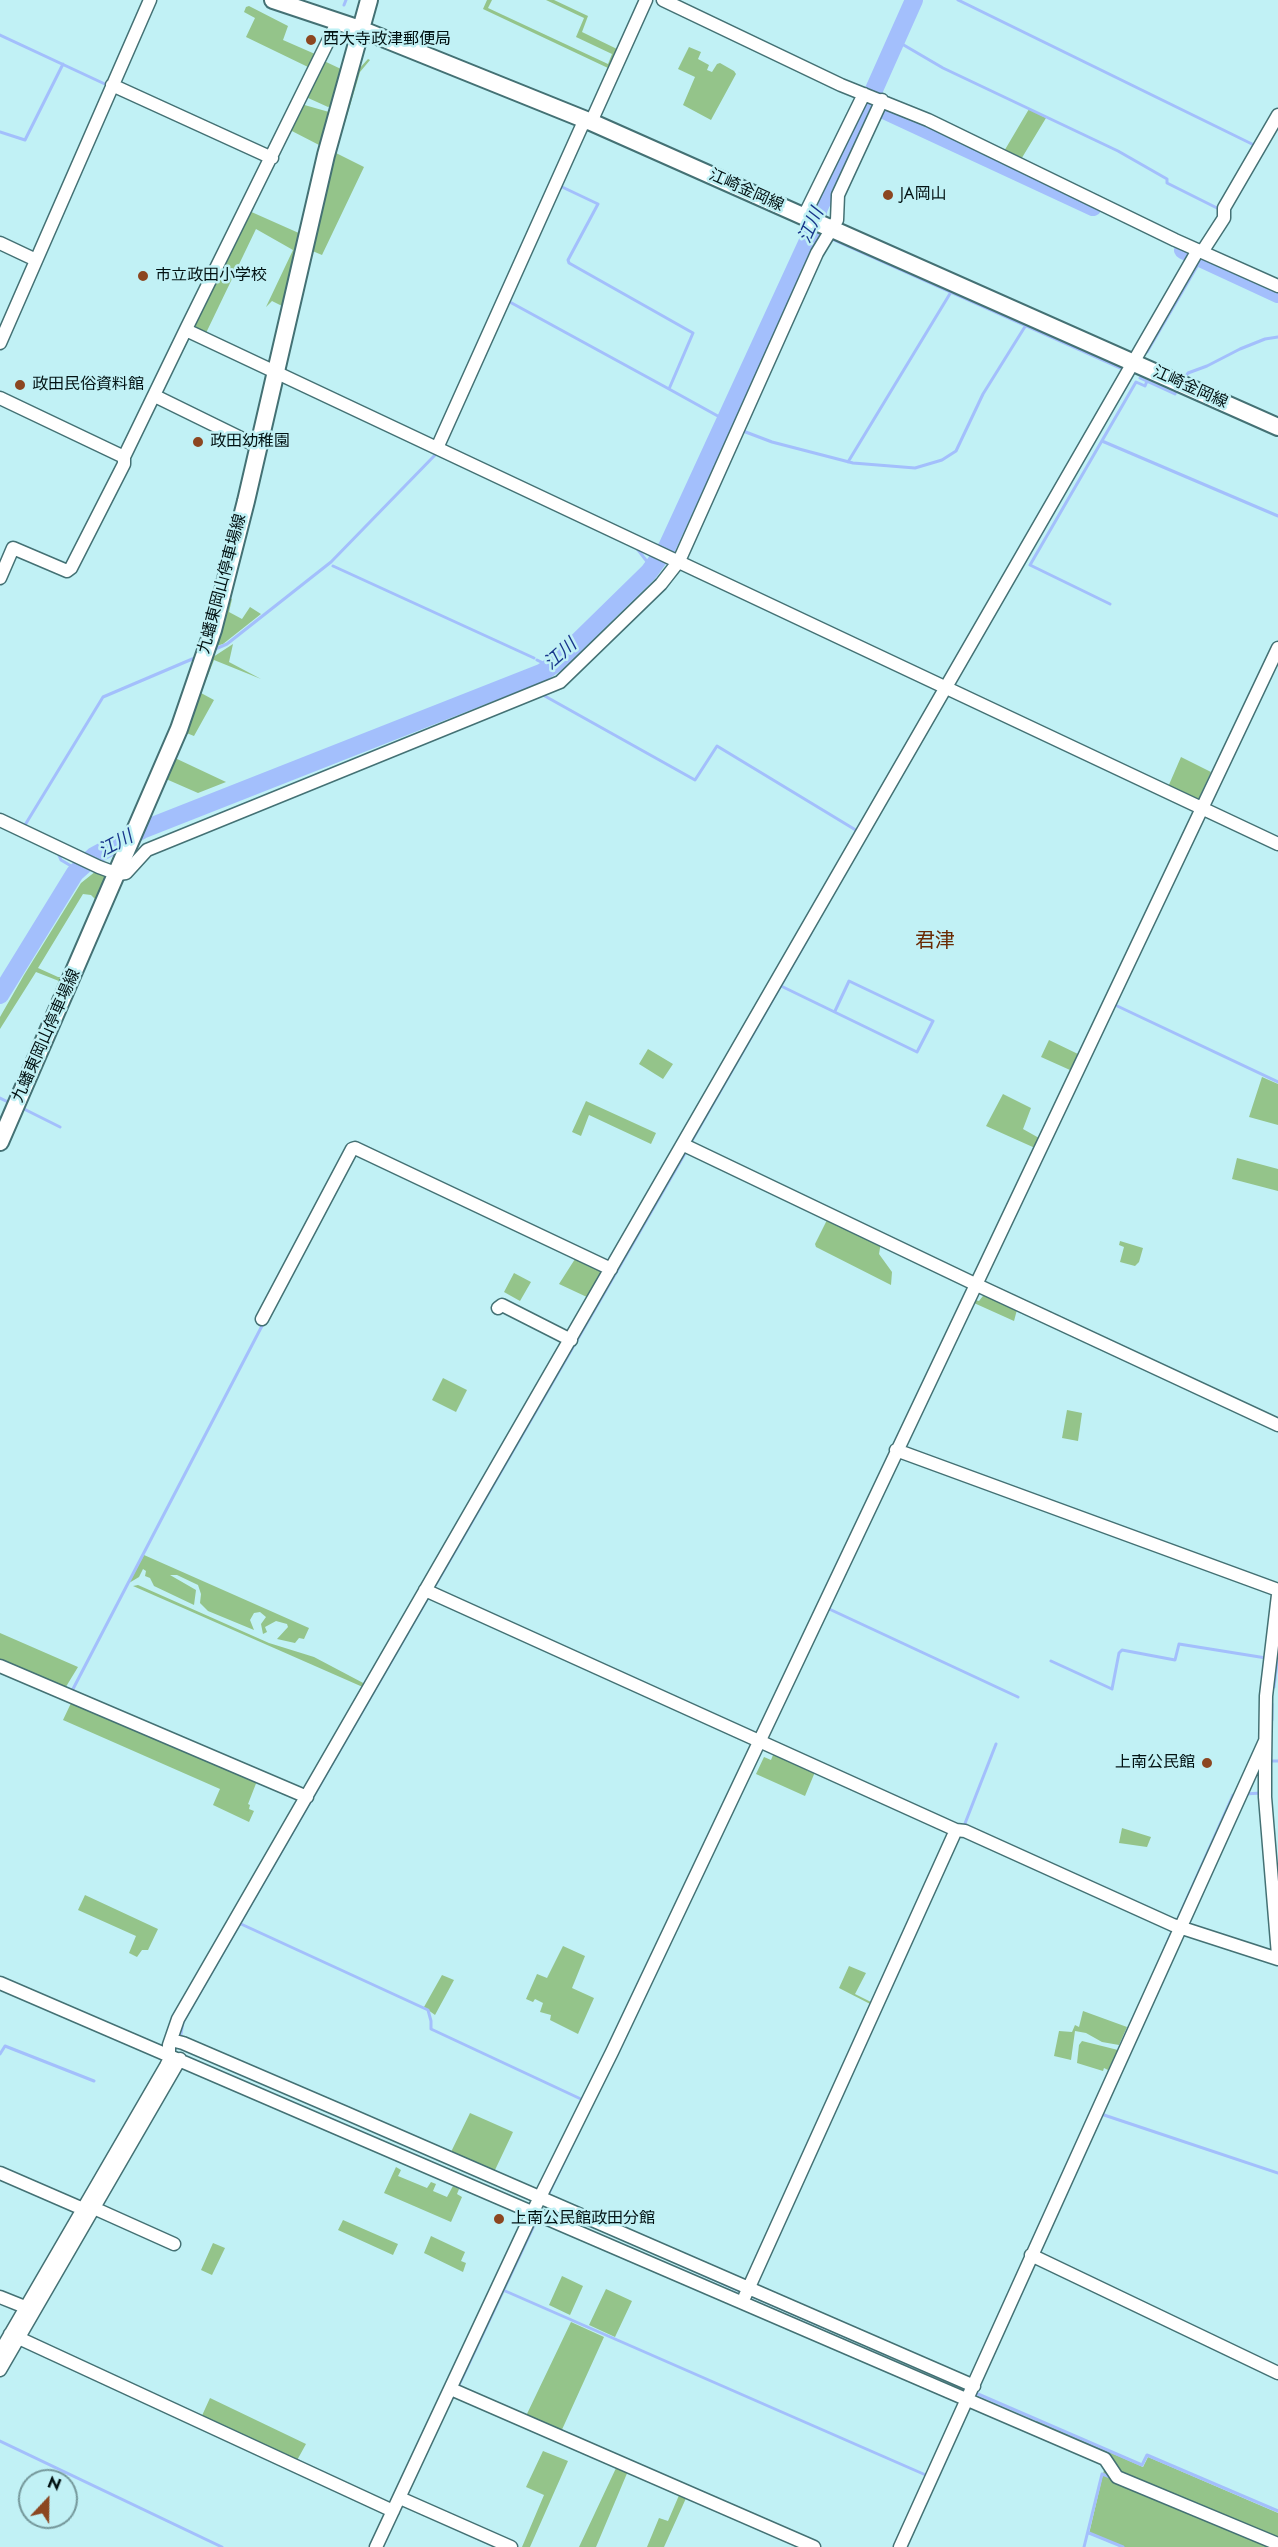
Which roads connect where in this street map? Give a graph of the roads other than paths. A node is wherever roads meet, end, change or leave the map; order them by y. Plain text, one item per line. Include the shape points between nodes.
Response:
1 (150, 0) edge
2 (273, 0) edge
3 (369, 0) edge
4 (646, 0) edge
5 (663, 0) edge
6 (338, 21) junction
7 (360, 29) junction
8 (112, 85) junction
9 (864, 94) junction
10 (880, 105) junction
11 (1278, 116) edge
12 (588, 120) junction
13 (269, 156) junction
14 (806, 217) junction
15 (829, 228) junction
16 (0, 243) edge
17 (1198, 254) junction
18 (33, 258) junction
19 (1278, 286) edge
20 (186, 330) junction
21 (0, 343) edge
22 (1134, 363) junction
23 (276, 371) junction
24 (155, 396) junction
25 (0, 398) edge
26 (1278, 427) edge
27 (259, 447) junction
28 (437, 448) junction
29 (124, 457) junction
30 (675, 560) junction
31 (0, 578) edge
32 (1278, 648) edge
33 (949, 689) junction
34 (1204, 808) junction
35 (0, 820) edge
36 (1278, 844) edge
37 (120, 868) junction
38 (0, 1142) edge
39 (687, 1146) junction
40 (611, 1269) junction
41 (978, 1285) junction
42 (498, 1308) dead end
43 (262, 1319) dead end
44 (571, 1340) junction
45 (1278, 1425) edge
46 (899, 1452) junction
47 (429, 1592) junction
48 (1278, 1592) edge
49 (0, 1666) edge
50 (1272, 1695) edge
51 (1265, 1741) junction
52 (762, 1742) junction
53 (307, 1797) junction
54 (956, 1830) junction
55 (1177, 1926) junction
56 (1278, 1945) edge
57 (1278, 1957) edge
58 (0, 1983) edge
59 (180, 2051) junction
60 (0, 2173) edge
61 (537, 2204) junction
62 (88, 2207) junction
63 (174, 2244) dead end
64 (1031, 2255) junction
65 (745, 2295) junction
66 (0, 2296) edge
67 (25, 2307) junction
68 (14, 2336) junction
69 (0, 2352) edge
70 (0, 2370) edge
71 (1278, 2373) edge
72 (970, 2385) junction
73 (454, 2390) junction
74 (965, 2398) junction
75 (402, 2500) junction
76 (393, 2511) junction
77 (1278, 2544) edge
78 (376, 2547) edge
79 (510, 2547) edge
80 (814, 2547) edge
81 (900, 2547) edge

1 - 8 street
2 - 6 main road, 江崎金岡線
3 - 7 main road, 九蟠東岡山停車場線
4 - 12 street
5 - 9 street
6 - 7 main road, 江崎金岡線
6 - 13 street
7 - 12 main road, 江崎金岡線
7 - 23 main road, 九蟠東岡山停車場線
8 - 13 street
8 - 18 street
9 - 10 street
9 - 14 street
10 - 15 street via 838,195 837,220
10 - 17 street
11 - 17 street via 1224,208 1224,218
12 - 14 main road, 江崎金岡線
12 - 28 street
13 - 20 street
14 - 15 main road, 江崎金岡線
15 - 22 main road, 江崎金岡線
15 - 30 street
16 - 18 street
17 - 19 street
17 - 22 street
18 - 21 street
20 - 23 street
20 - 24 street
22 - 26 main road, 江崎金岡線
22 - 33 street
23 - 27 main road, 九蟠東岡山停車場線
23 - 28 street
24 - 27 street
24 - 29 street
25 - 29 street
27 - 37 main road, 九蟠東岡山停車場線 via 213,630 179,729
28 - 30 street
29 - 31 street via 124,464 71,568 67,571 13,548
30 - 33 street
30 - 37 street via 661,584 560,682 147,850 126,873
32 - 34 street
33 - 34 street
33 - 39 street
34 - 36 street
34 - 41 street
35 - 37 street via 99,867
37 - 38 main road, 九蟠東岡山停車場線
39 - 40 street
39 - 41 street
40 - 43 street via 355,1148
40 - 44 street
41 - 45 street
41 - 46 street
42 - 44 street via 502,1305
44 - 47 street
46 - 48 street
46 - 52 street
47 - 52 street
47 - 53 street
48 - 50 street
49 - 53 street
50 - 51 street
51 - 55 street
51 - 56 street via 1265,1797
52 - 54 street
52 - 61 street
53 - 59 street via 178,2019
54 - 55 street
54 - 65 street
55 - 57 street
55 - 64 street
56 - 57 street
58 - 59 street
59 - 61 street
59 - 62 street via 166,2067
60 - 62 street
61 - 65 street
61 - 73 street
62 - 63 street
62 - 67 street
62 - 68 street
64 - 71 street
64 - 72 street
65 - 72 street
65 - 74 street
66 - 67 street
67 - 68 street
68 - 69 street
68 - 70 street
68 - 76 street
72 - 74 street
73 - 75 street
73 - 80 street
74 - 77 street via 1105,2459 1117,2477
74 - 81 street
75 - 76 street
75 - 79 street
76 - 78 street

